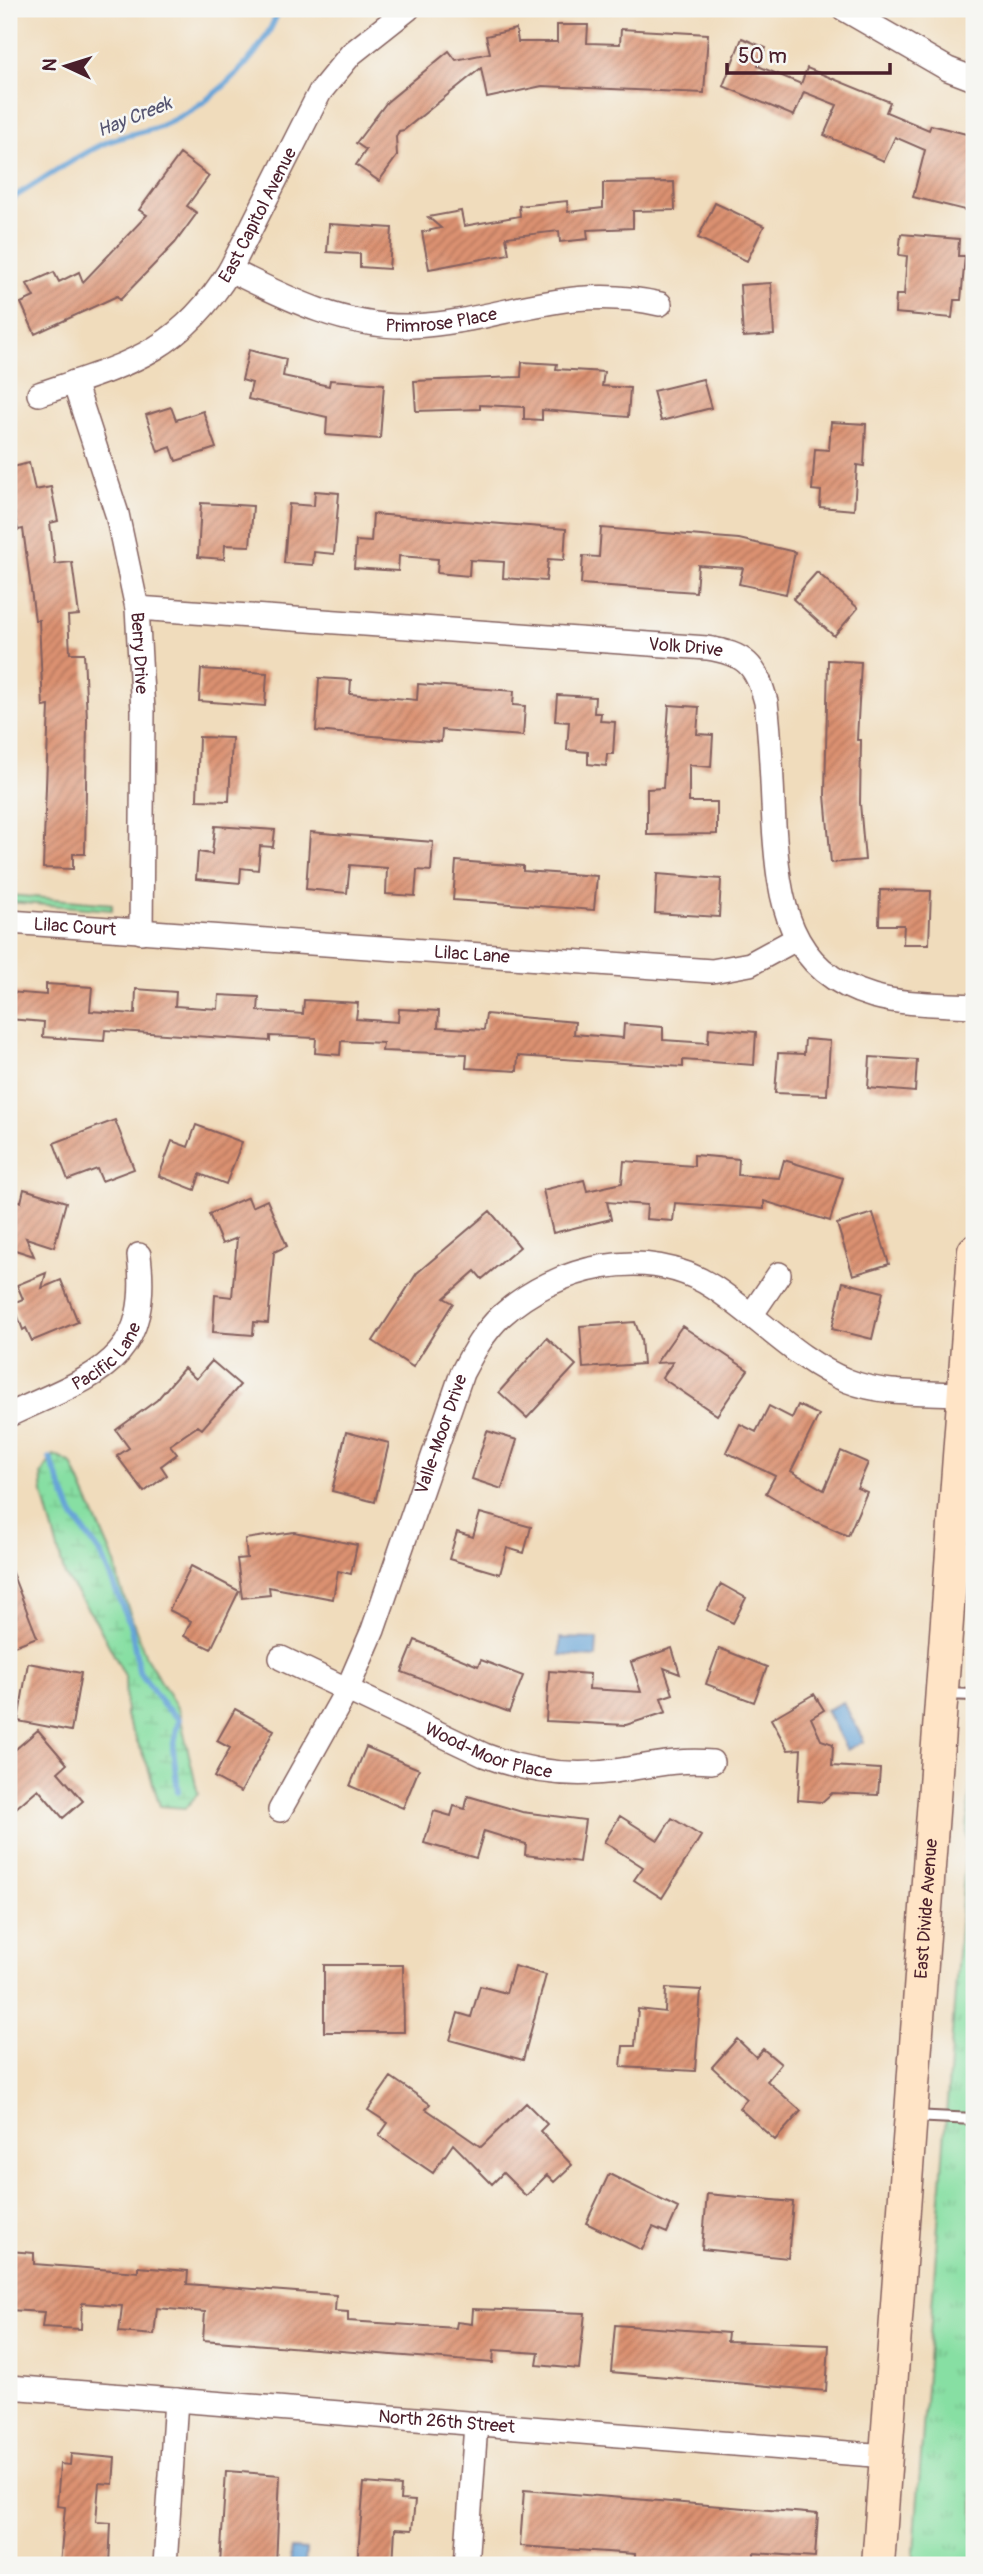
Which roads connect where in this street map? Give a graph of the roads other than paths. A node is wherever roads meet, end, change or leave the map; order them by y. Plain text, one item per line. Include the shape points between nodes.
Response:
1 (408, 9) edge
2 (844, 9) edge
3 (974, 79) edge
4 (230, 270) junction
5 (660, 304) dead end
6 (74, 382) junction
7 (39, 394) dead end
8 (137, 608) junction
9 (9, 922) edge
10 (141, 932) junction
11 (796, 939) junction
12 (974, 1006) edge
13 (974, 1251) edge
14 (139, 1255) dead end
15 (779, 1274) dead end
16 (752, 1314) junction
17 (963, 1394) junction
18 (9, 1415) edge
19 (281, 1658) dead end
20 (347, 1689) junction
21 (940, 1693) junction
22 (974, 1695) edge
23 (712, 1762) dead end
24 (280, 1810) dead end
25 (911, 2116) junction
26 (974, 2119) edge
27 (9, 2387) edge
28 (176, 2400) junction
29 (476, 2424) junction
30 (886, 2456) junction
31 (165, 2565) edge
32 (466, 2565) edge
33 (878, 2565) edge

1 - 4 street, East Capitol Avenue via 351,54 320,92
2 - 3 street via 948,69
4 - 5 street, Primrose Place via 323,313 390,326 436,324 576,297 618,296
4 - 6 street, East Capitol Avenue via 203,309 173,338 139,359
6 - 7 street, East Capitol Avenue
6 - 8 street, Berry Drive via 117,514
8 - 10 street, Berry Drive via 143,711
8 - 11 street, Volk Drive via 707,648 741,657 761,684 766,702 779,884
9 - 10 street, Lilac Court
10 - 11 street, Lilac Lane via 712,971 750,964
11 - 12 street, Volk Drive via 821,969 858,991 889,999
13 - 17 street, East Divide Avenue
14 - 18 street, Pacific Lane via 141,1305 125,1348 90,1376
15 - 16 street
16 - 17 street, Valle-Moor Drive via 813,1362 849,1382 888,1390
16 - 20 street, Valle-Moor Drive via 711,1285 686,1274 619,1265 555,1280 499,1318 462,1373 385,1600
17 - 21 street, East Divide Avenue
19 - 20 street, Wood-Moor Place
20 - 23 street, Wood-Moor Place via 484,1755 532,1770 575,1774 676,1760
20 - 24 street, Valle-Moor Drive
21 - 22 lane
21 - 25 street, East Divide Avenue
25 - 26 lane
25 - 30 street, East Divide Avenue
27 - 28 street, North 26th Street
28 - 29 street, North 26th Street
28 - 31 street
29 - 30 street, North 26th Street
29 - 32 street
30 - 33 street, East Divide Avenue

